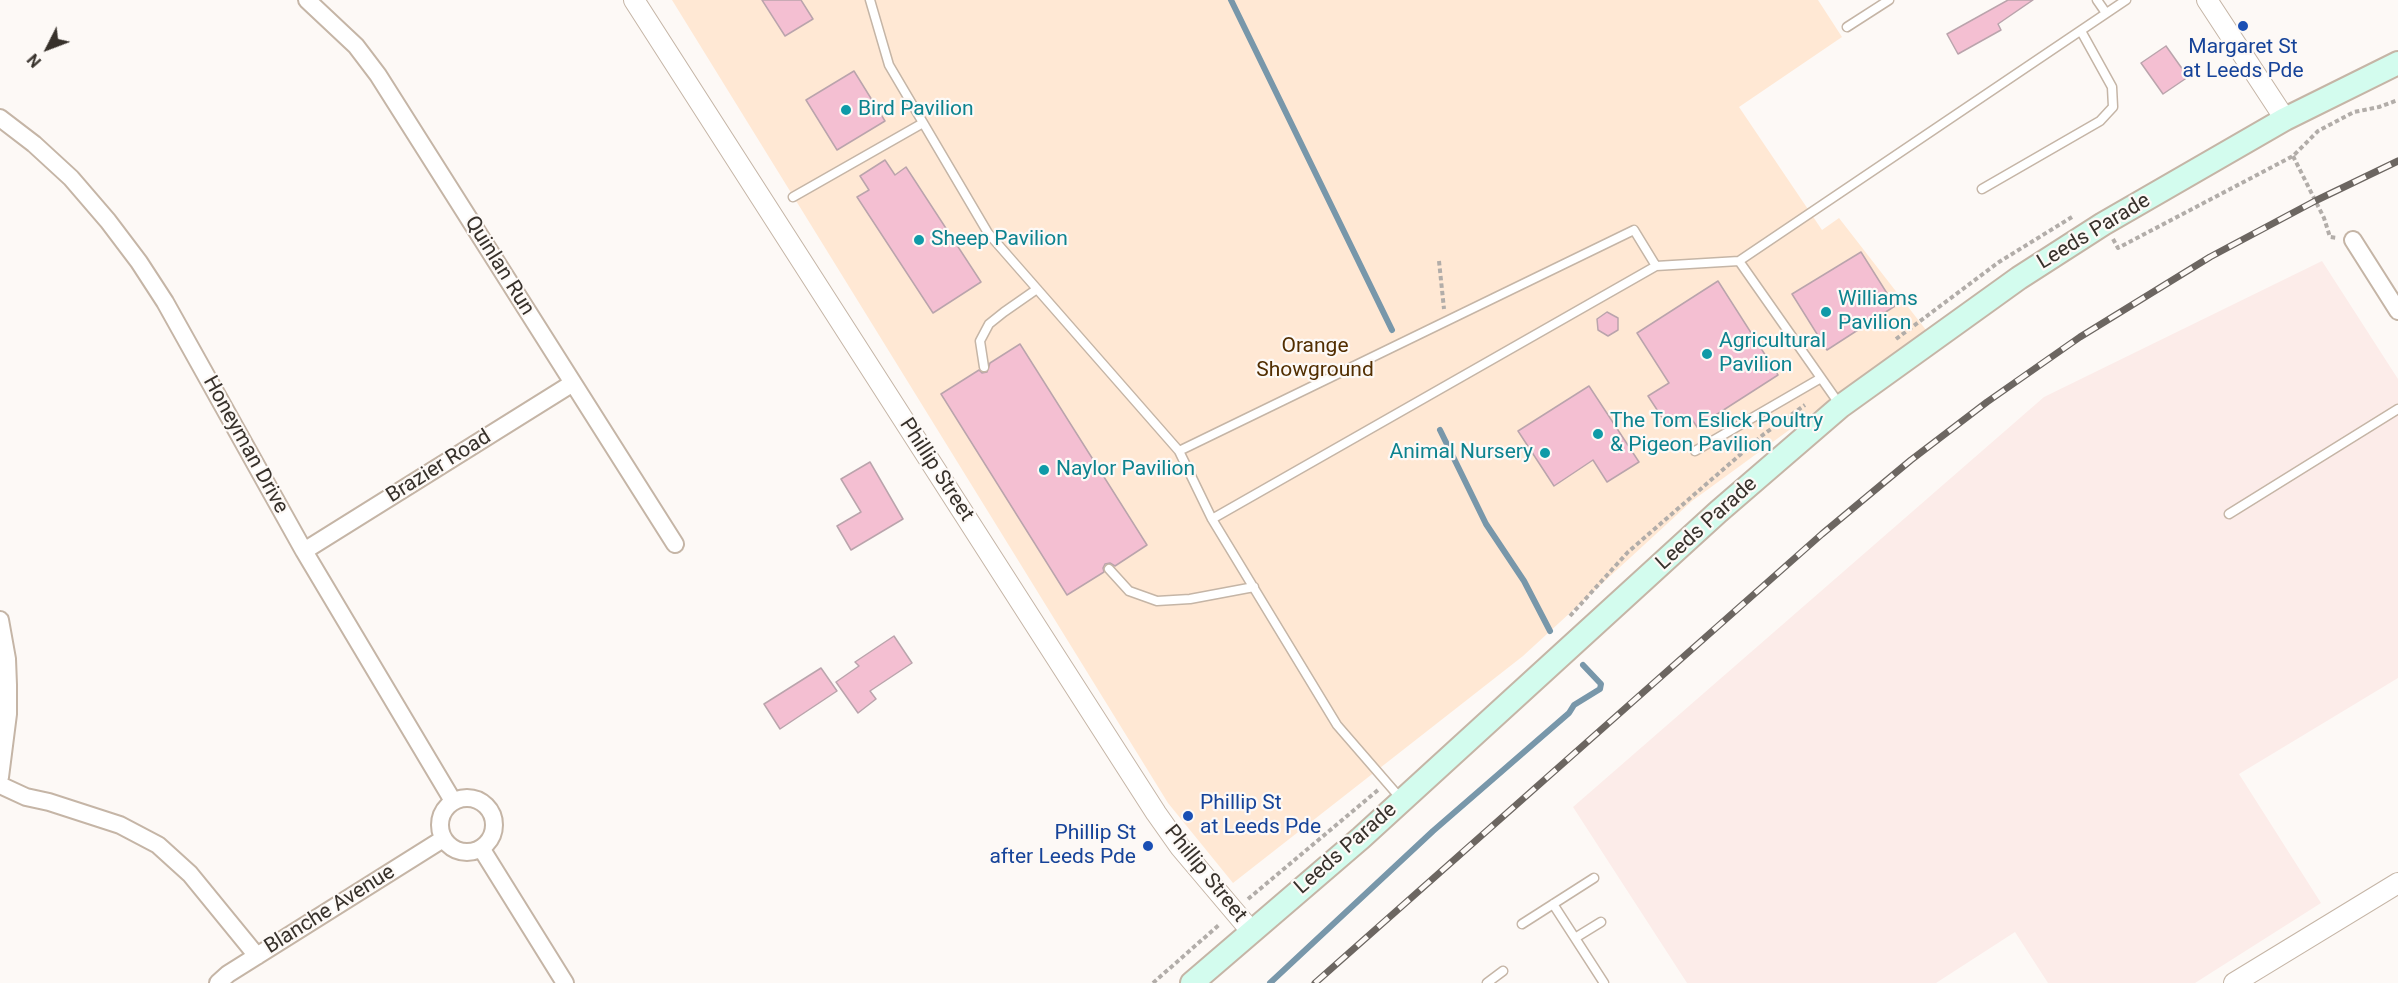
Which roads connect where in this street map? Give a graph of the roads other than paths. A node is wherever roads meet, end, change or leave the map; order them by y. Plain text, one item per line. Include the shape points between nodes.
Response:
1 (307, 0) edge
2 (634, 0) edge
3 (870, 0) edge
4 (1888, 0) edge
5 (2097, 0) edge
6 (2126, 0) edge
7 (2207, 0) edge
8 (2106, 14) junction
9 (1847, 27) dead end
10 (2081, 31) junction
11 (2398, 63) edge
12 (0, 118) edge
13 (2285, 119) junction
14 (923, 123) junction
15 (1982, 189) dead end
16 (793, 197) dead end
17 (2353, 240) road end
18 (1739, 261) junction
19 (1656, 266) junction
20 (1037, 290) junction
21 (2398, 311) edge
22 (984, 367) dead end
23 (1821, 378) junction
24 (573, 383) junction
25 (1841, 406) junction
26 (2398, 409) edge
27 (1179, 451) junction
28 (1695, 451) dead end
29 (2229, 514) dead end
30 (1212, 519) junction
31 (675, 544) dead end
32 (304, 551) junction
33 (1109, 569) dead end
34 (1254, 587) junction
35 (0, 620) edge
36 (0, 777) edge
37 (0, 785) edge
38 (453, 801) junction
39 (1402, 801) junction
40 (443, 839) junction
41 (481, 848) junction
42 (1594, 878) dead end
43 (2398, 883) edge
44 (1553, 904) junction
45 (1601, 922) dead end
46 (1522, 924) dead end
47 (1251, 931) junction
48 (1575, 938) junction
49 (256, 956) junction
50 (1503, 971) dead end
51 (218, 983) edge
52 (565, 983) edge
53 (1192, 983) edge
54 (1487, 983) edge
55 (1604, 983) edge
56 (2235, 983) edge

1 - 24 street, Quinlan Run via 356,46 378,75
2 - 47 street, Phillip Street via 1156,813
3 - 14 lane via 889,65
4 - 9 lane
5 - 8 lane
6 - 8 lane
7 - 13 street
8 - 10 lane
10 - 15 lane via 2112,87 2113,107 2100,121
10 - 18 lane
11 - 13 main road, Leeds Parade
12 - 32 street, Honeyman Drive via 70,178 139,262
13 - 25 main road, Leeds Parade via 2103,224 2019,278
14 - 16 lane
14 - 20 lane via 988,233
17 - 21 street
18 - 19 lane
18 - 23 lane
19 - 27 lane via 1634,230
19 - 30 lane
20 - 22 lane via 989,324 980,341
20 - 27 lane
23 - 25 lane
23 - 28 lane
24 - 31 street, Quinlan Run
24 - 32 street, Brazier Road
25 - 39 main road, Leeds Parade via 1718,512
26 - 29 lane
27 - 30 lane
30 - 34 lane
32 - 38 street, Honeyman Drive
33 - 34 lane via 1130,591 1157,601
34 - 39 lane via 1337,725
35 - 36 street via 7,658 8,714
37 - 49 street via 26,797 120,825 158,845 190,874
38 - 40 street via 440,818
38 - 41 street via 478,800 491,814 493,833
39 - 47 main road, Leeds Parade
40 - 41 street via 464,852
40 - 49 street, Blanche Avenue
41 - 52 street
42 - 44 lane
43 - 56 street
44 - 46 lane
44 - 48 lane
45 - 48 lane
47 - 53 main road, Leeds Parade
48 - 55 lane
49 - 51 street, Blanche Avenue
50 - 54 lane

